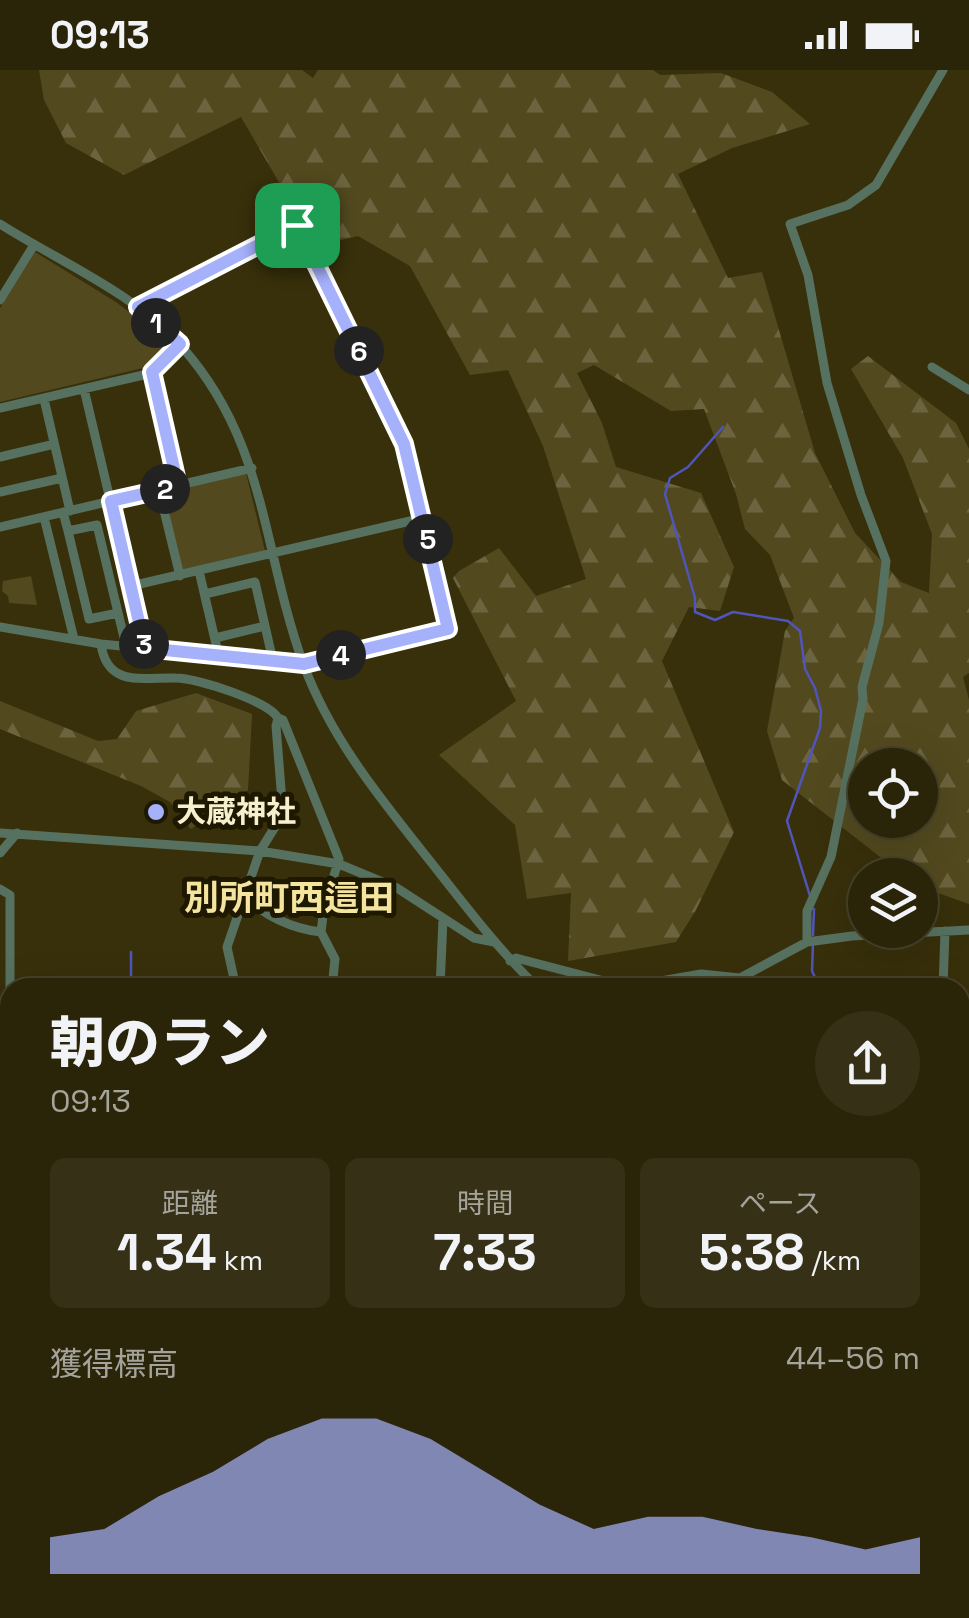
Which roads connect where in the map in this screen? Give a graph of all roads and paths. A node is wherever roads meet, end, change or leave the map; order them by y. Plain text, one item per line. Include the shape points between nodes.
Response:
1 (943, 70) edge
2 (0, 224) edge
3 (34, 246) junction
4 (0, 300) edge
5 (138, 307) junction
6 (180, 344) junction
7 (932, 367) dead end
8 (152, 372) junction
9 (84, 390) junction
10 (969, 390) edge
11 (44, 399) junction
12 (0, 408) edge
13 (54, 444) junction
14 (0, 457) edge
15 (252, 468) junction
16 (62, 478) junction
17 (178, 486) junction
18 (159, 490) junction
19 (0, 492) edge
20 (111, 501) junction
21 (66, 512) junction
22 (44, 517) junction
23 (423, 518) junction
24 (0, 527) edge
25 (68, 530) junction
26 (274, 553) junction
27 (199, 571) junction
28 (180, 576) junction
29 (131, 586) junction
30 (204, 594) junction
31 (118, 613) junction
32 (265, 626) junction
33 (0, 627) edge
34 (215, 638) junction
35 (74, 639) junction
36 (101, 644) junction
37 (126, 646) junction
38 (145, 648) junction
39 (219, 657) junction
40 (273, 661) junction
41 (304, 664) junction
42 (278, 718) junction
43 (0, 833) edge
44 (17, 833) junction
45 (260, 851) junction
46 (0, 854) edge
47 (339, 864) junction
48 (0, 889) edge
49 (244, 894) junction
50 (444, 920) junction
51 (969, 930) edge
52 (321, 932) junction
53 (944, 932) junction
54 (494, 942) junction
55 (807, 942) junction
56 (510, 961) junction
57 (10, 978) edge
58 (234, 978) edge
59 (333, 978) edge
60 (441, 978) edge
61 (528, 978) edge
62 (581, 978) edge
63 (685, 978) edge
64 (719, 978) edge
65 (750, 978) edge
66 (943, 978) edge

1 - 55 street via 876,185 848,205 790,224 808,275 827,383 886,561 835,840 807,912
2 - 3 street
3 - 4 street
3 - 5 street
5 - 6 street
5 - 23 street via 297,225 404,444
6 - 8 street
6 - 15 street via 221,398
7 - 10 street
8 - 9 street
8 - 17 street
9 - 11 street
9 - 20 street
11 - 12 street
11 - 13 street
13 - 14 street
13 - 16 street
15 - 17 street
15 - 26 street
16 - 19 street
16 - 21 street
17 - 18 street
18 - 20 street
18 - 28 street
20 - 21 street
20 - 29 street
21 - 22 street
21 - 25 street
22 - 24 street
22 - 35 street
23 - 26 street
23 - 41 street via 448,629
25 - 31 street via 97,525
25 - 31 street via 89,619
26 - 27 street
26 - 41 street
27 - 28 street
27 - 30 street
28 - 29 street
29 - 38 street
30 - 32 street via 255,582
30 - 34 street
31 - 37 street
32 - 34 street
32 - 40 street
33 - 35 street
34 - 39 street
35 - 36 street
36 - 37 street
36 - 42 street via 103,662 114,671 150,680 196,680 264,704
37 - 38 street
38 - 39 street
39 - 40 street
40 - 41 street
41 - 54 street via 370,785
42 - 45 street via 283,814
42 - 47 street
43 - 44 street
44 - 45 street
44 - 46 street
45 - 47 street
45 - 49 street
47 - 50 street via 397,888
47 - 52 street
48 - 57 street via 10,896
49 - 52 street via 299,929
49 - 58 street via 227,947
50 - 54 street
50 - 60 street
51 - 53 street
52 - 59 street via 335,958
53 - 55 street
53 - 66 street
54 - 56 street
55 - 65 street
56 - 61 street
56 - 62 street
63 - 64 street

